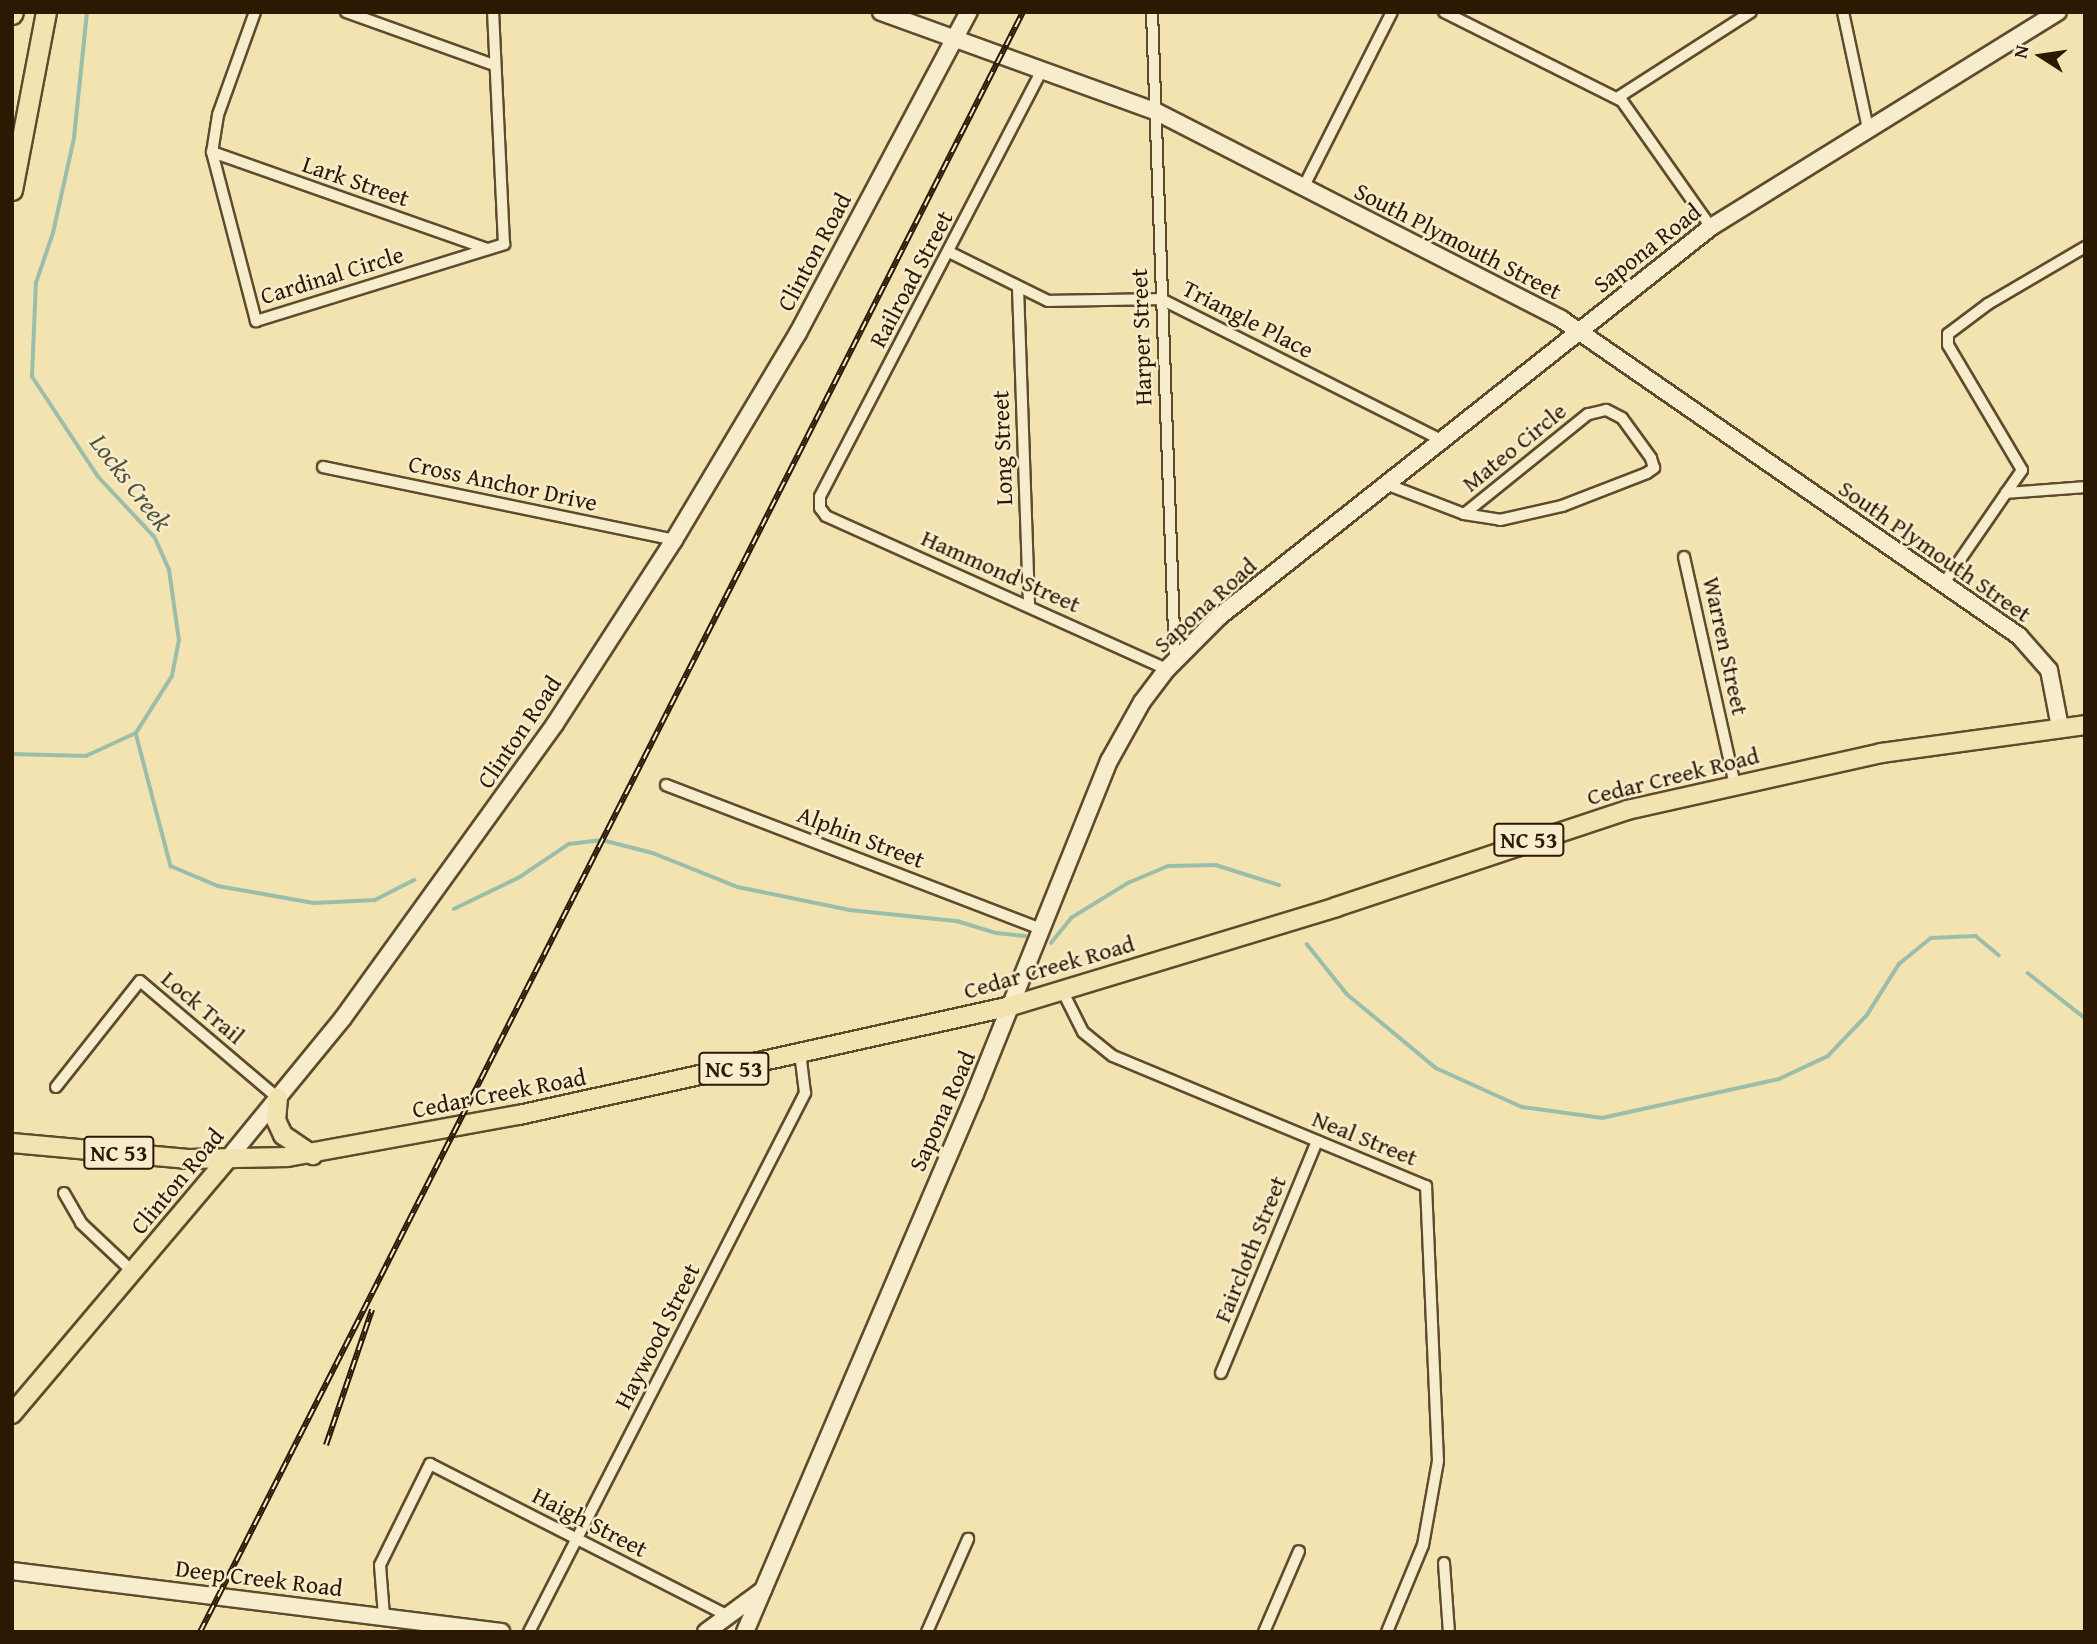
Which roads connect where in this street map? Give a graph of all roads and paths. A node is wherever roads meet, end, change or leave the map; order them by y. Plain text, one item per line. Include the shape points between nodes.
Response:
1 (46, 12) edge
2 (255, 12) edge
3 (346, 12) edge
4 (493, 12) edge
5 (881, 12) edge
6 (969, 12) edge
7 (1152, 12) edge
8 (1392, 12) edge
9 (1444, 12) edge
10 (1751, 12) edge
11 (1843, 12) edge
12 (2059, 12) edge
13 (955, 38) junction
14 (494, 65) junction
15 (1042, 70) junction
16 (1616, 98) junction
17 (1155, 111) junction
18 (1868, 129) junction
19 (212, 152) junction
20 (1303, 188) junction
21 (12, 190) edge
22 (1711, 226) junction
23 (2085, 247) edge
24 (487, 249) junction
25 (949, 252) junction
26 (1018, 288) junction
27 (1161, 299) junction
28 (1579, 330) junction
29 (1441, 440) junction
30 (323, 467) dead end
31 (1386, 484) junction
32 (2085, 487) edge
33 (2006, 493) junction
34 (820, 508) joint
35 (1464, 514) junction
36 (674, 540) junction
37 (1684, 557) dead end
38 (1944, 583) junction
39 (1029, 606) junction
40 (1171, 665) junction
41 (2084, 724) edge
42 (2060, 727) junction
43 (666, 785) dead end
44 (1735, 785) junction
45 (1042, 929) junction
46 (1062, 990) junction
47 (1011, 1006) junction
48 (800, 1055) junction
49 (56, 1087) dead end
50 (278, 1098) junction
51 (1317, 1141) junction
52 (12, 1143) edge
53 (313, 1155) junction
54 (226, 1161) junction
55 (64, 1194) dead end
56 (132, 1271) junction
57 (1221, 1373) dead end
58 (12, 1414) edge
59 (575, 1537) junction
60 (968, 1539) dead end
61 (1299, 1551) dead end
62 (1444, 1563) dead end
63 (12, 1571) edge
64 (765, 1589) junction
65 (384, 1616) junction
66 (730, 1617) junction
67 (501, 1632) edge
68 (529, 1632) edge
69 (706, 1632) edge
70 (745, 1632) edge
71 (927, 1632) edge
72 (1264, 1632) edge
73 (1387, 1632) edge
74 (1449, 1632) edge

1 - 21 highway
2 - 19 street, Cardinal Circle via 218,115
3 - 14 street
4 - 14 street
5 - 13 street, South Plymouth Street
6 - 13 street, Clinton Road
7 - 17 street, Harper Street
8 - 20 street
9 - 16 street
10 - 16 street
11 - 18 street
12 - 18 street, Sapona Road
13 - 15 street, South Plymouth Street
13 - 36 street, Clinton Road via 798,332
14 - 24 street via 504,244
15 - 17 street, South Plymouth Street
15 - 25 street, Railroad Street
16 - 22 street
17 - 20 street, South Plymouth Street
17 - 27 street, Harper Street
18 - 22 street, Sapona Road
19 - 24 street, Lark Street
19 - 24 street, Cardinal Circle via 256,321
20 - 28 street, South Plymouth Street
22 - 28 street, Sapona Road
23 - 33 street via 1988,304 1948,334 1948,345 2022,470
25 - 26 street, Triangle Place
25 - 34 street, Railroad Street via 820,497
26 - 27 street, Triangle Place via 1048,301
26 - 39 street, Long Street
27 - 29 street, Triangle Place
27 - 40 street, Harper Street
28 - 29 street, Sapona Road
28 - 38 street, South Plymouth Street
29 - 31 street, Sapona Road
30 - 36 street, Cross Anchor Drive
31 - 35 street, Mateo Circle
31 - 40 street, Sapona Road via 1220,615
32 - 33 street
33 - 38 street
34 - 39 street, Hammond Street via 826,516
35 - 35 street, Mateo Circle via 1500,520 1562,506 1654,468 1622,418 1606,410 1588,414
36 - 50 street, Clinton Road via 482,830
37 - 44 street, Warren Street
38 - 42 street, South Plymouth Street via 2036,652 2049,670
39 - 40 street, Hammond Street
40 - 45 street, Sapona Road via 1142,702 1109,761
41 - 42 main road, Cedar Creek Road / NC 53
42 - 44 main road, Cedar Creek Road / NC 53 via 1907,749
43 - 45 street, Alphin Street
44 - 46 main road, Cedar Creek Road / NC 53 via 1601,818
45 - 47 street, Sapona Road
46 - 47 main road, Cedar Creek Road / NC 53
46 - 51 street, Neal Street via 1083,1032 1113,1056
47 - 48 main road, Cedar Creek Road / NC 53
47 - 64 street, Sapona Road
48 - 53 main road, Cedar Creek Road / NC 53
48 - 59 street, Haywood Street via 805,1093
49 - 50 street, Lock Trail via 140,981
50 - 53 main road via 276,1120 283,1135
50 - 54 street, Clinton Road
51 - 57 street, Faircloth Street
51 - 73 street, Neal Street via 1426,1186 1438,1461 1423,1545
52 - 54 main road, Cedar Creek Road / NC 53
53 - 54 main road, Cedar Creek Road / NC 53
54 - 56 main road, Clinton Road
55 - 56 street via 81,1223
56 - 58 main road, Clinton Road
59 - 65 street, Haigh Street via 430,1464 380,1564
59 - 66 street, Haigh Street
59 - 68 street, Haywood Street
60 - 71 street
61 - 72 street
62 - 74 street
63 - 65 street, Deep Creek Road
64 - 66 street
64 - 70 street, Sapona Road
65 - 67 street, Deep Creek Road
66 - 69 street

